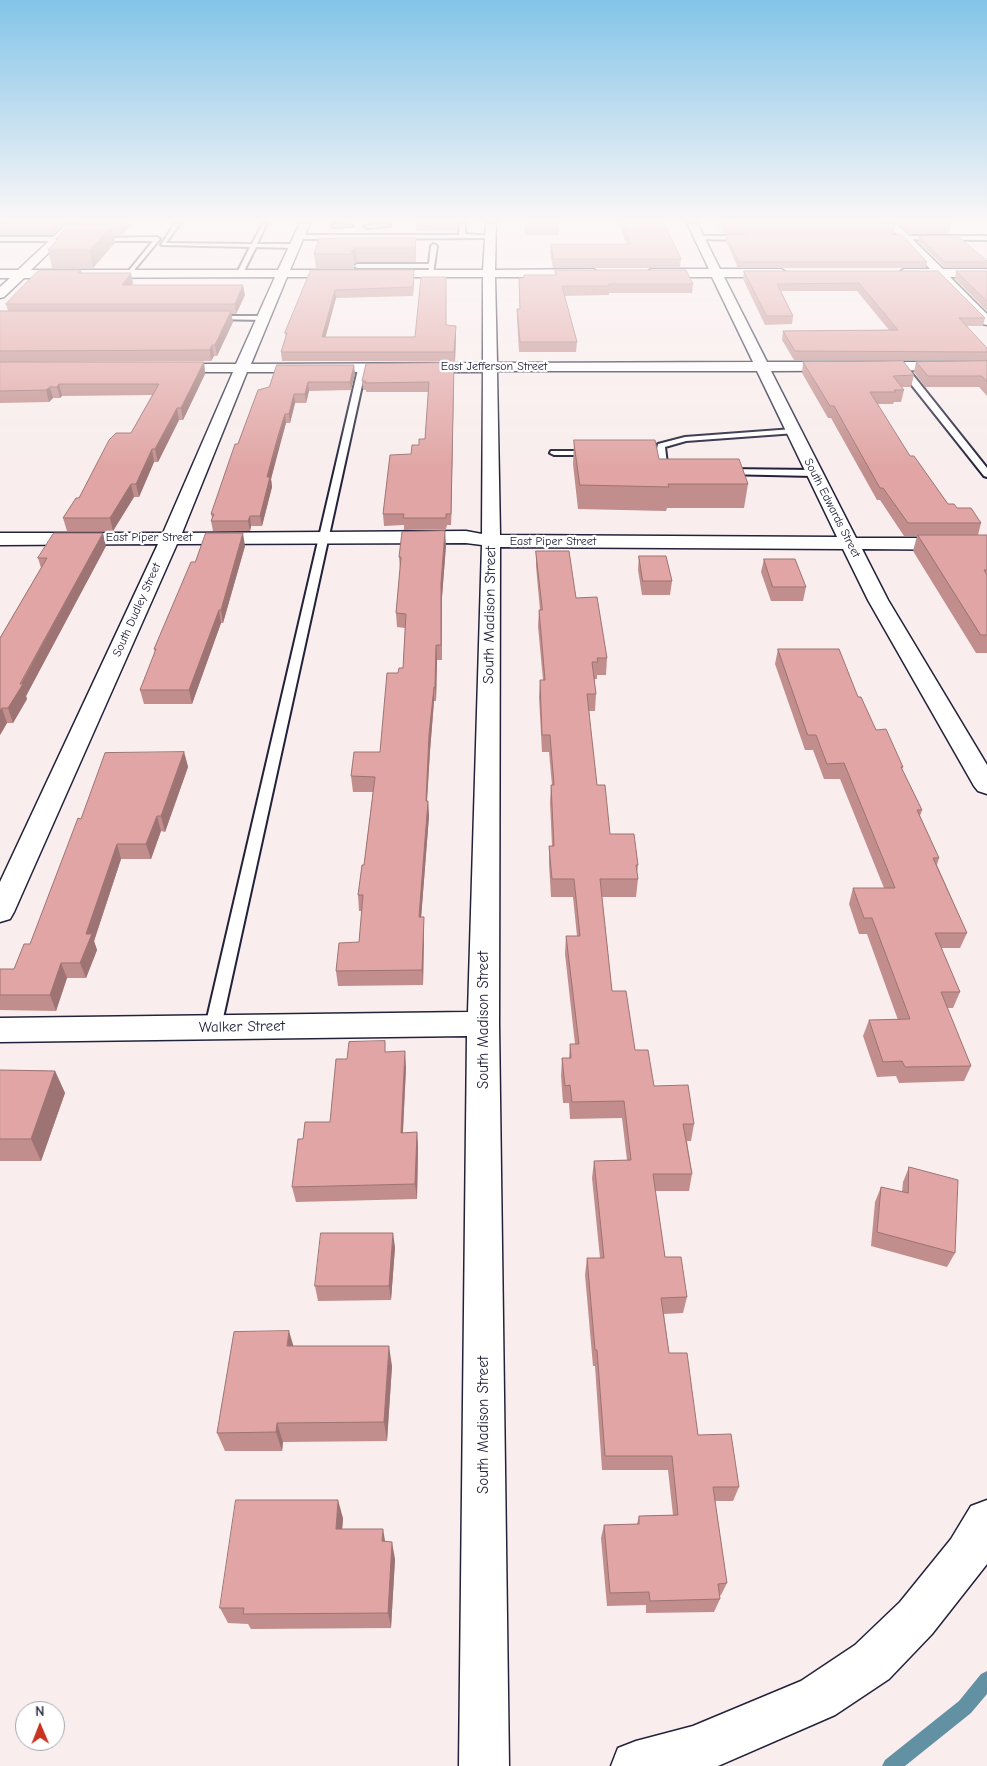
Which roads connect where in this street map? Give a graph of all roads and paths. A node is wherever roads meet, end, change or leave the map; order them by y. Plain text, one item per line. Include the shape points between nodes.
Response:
1 (269, 305) edge
2 (489, 305) edge
3 (733, 305) edge
4 (972, 305) edge
5 (205, 318) edge
6 (264, 318) junction
7 (987, 321) edge
8 (761, 366) junction
9 (902, 366) junction
10 (987, 366) edge
11 (362, 367) junction
12 (490, 367) junction
13 (156, 368) edge
14 (243, 368) junction
15 (793, 431) junction
16 (554, 453) dead end
17 (602, 453) edge
18 (650, 453) edge
19 (660, 453) junction
20 (687, 472) edge
21 (716, 472) edge
22 (814, 472) junction
23 (987, 474) edge
24 (323, 537) junction
25 (170, 538) junction
26 (0, 539) edge
27 (491, 541) junction
28 (849, 544) junction
29 (987, 544) edge
30 (957, 731) junction
31 (987, 741) edge
32 (987, 786) edge
33 (0, 912) edge
34 (483, 1024) junction
35 (213, 1027) junction
36 (0, 1030) edge
37 (987, 1522) edge
38 (484, 1766) edge
39 (636, 1766) edge

1 - 6 street, South Dudley Street
2 - 12 street, South Madison Street
3 - 8 street, South Edwards Street
4 - 7 street
5 - 6 lane
6 - 14 street, South Dudley Street
8 - 9 street, East Jefferson Street
8 - 12 street, East Jefferson Street
8 - 15 street, South Edwards Street
9 - 10 street, East Jefferson Street
9 - 23 lane
11 - 12 street, East Jefferson Street
11 - 14 street, East Jefferson Street
11 - 24 lane
12 - 27 street, South Madison Street
13 - 14 street, East Jefferson Street
14 - 25 street, South Dudley Street
15 - 19 lane via 685,439 661,446
15 - 22 street, South Edwards Street
16 - 17 lane
18 - 19 lane
19 - 20 lane via 664,466
21 - 22 lane
22 - 28 street, South Edwards Street
24 - 25 street, East Piper Street
24 - 27 street, East Piper Street via 466,537
24 - 35 lane
25 - 26 street, East Piper Street
25 - 33 street, South Dudley Street
27 - 28 street, East Piper Street
27 - 34 street, South Madison Street
28 - 29 street, East Piper Street
28 - 30 street, South Edwards Street via 878,600
30 - 31 street
30 - 32 street, South Edwards Street
34 - 35 street, Walker Street
34 - 38 street, South Madison Street
35 - 36 street, Walker Street
37 - 39 street via 967,1555 916,1618 872,1662 818,1698 694,1751

